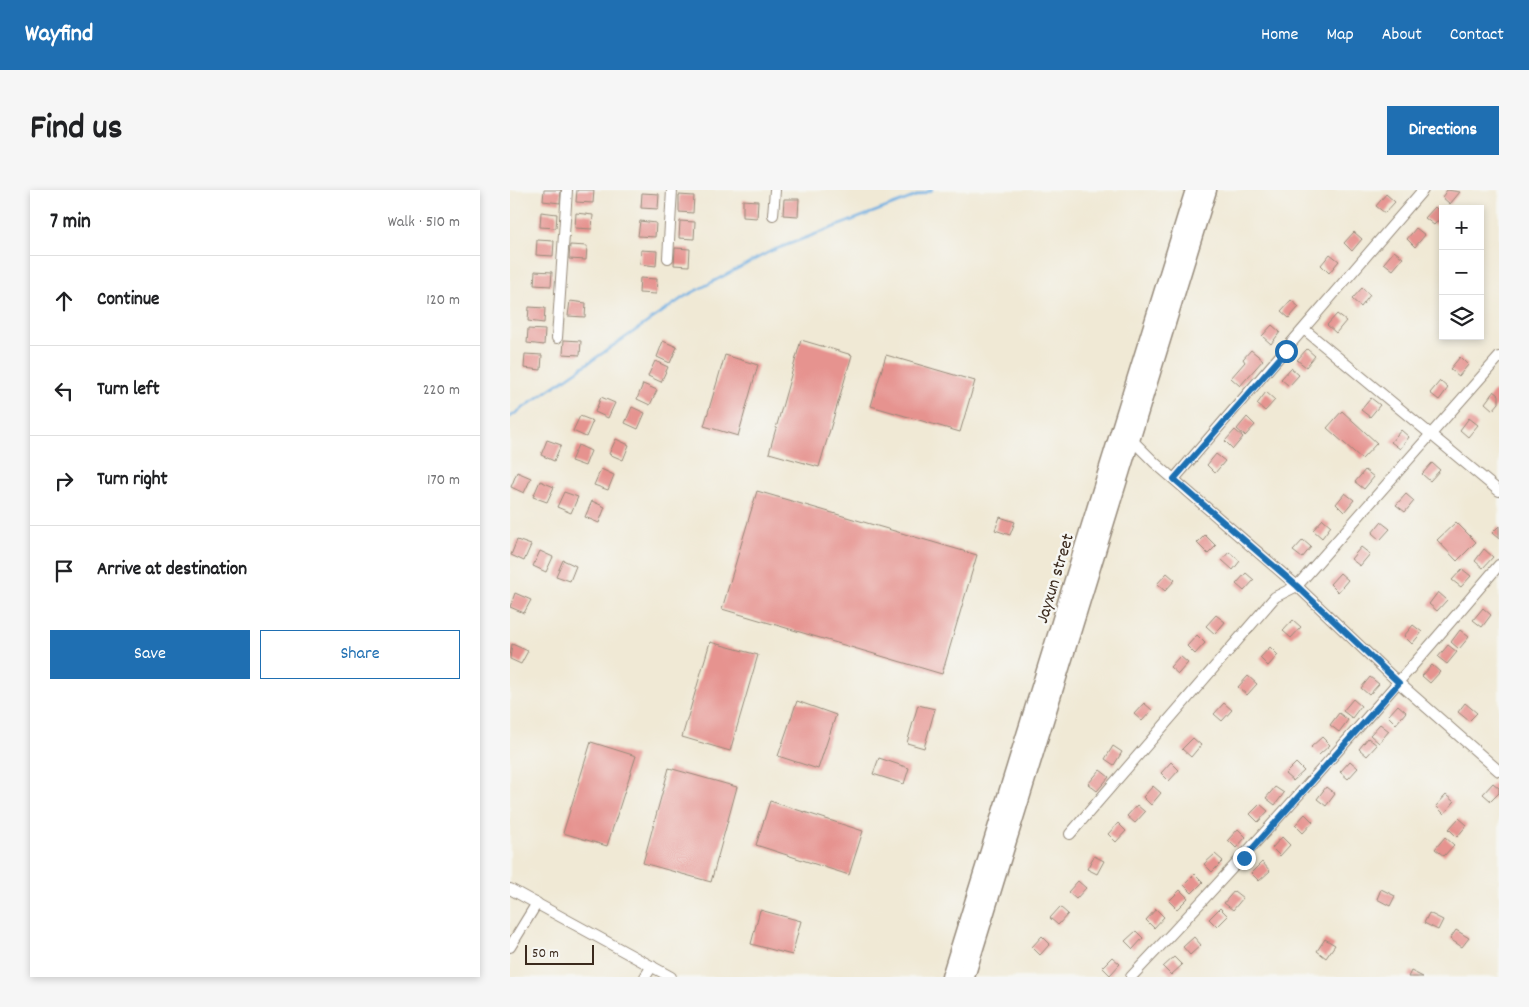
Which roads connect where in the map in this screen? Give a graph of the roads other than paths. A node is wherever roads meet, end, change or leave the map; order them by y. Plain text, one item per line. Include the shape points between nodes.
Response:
1 (567, 190) edge
2 (672, 190) edge
3 (775, 190) edge
4 (1194, 190) edge
5 (1208, 190) edge
6 (1423, 190) edge
7 (773, 215) dead end
8 (668, 258) dead end
9 (1305, 330) junction
10 (557, 338) dead end
11 (1499, 357) edge
12 (1431, 436) junction
13 (1132, 440) junction
14 (1174, 479) junction
15 (1499, 491) edge
16 (1499, 565) edge
17 (1297, 586) junction
18 (1399, 683) junction
19 (1499, 771) edge
20 (1070, 834) dead end
21 (510, 889) edge
22 (537, 903) junction
23 (510, 947) edge
24 (652, 966) junction
25 (646, 977) edge
26 (671, 977) edge
27 (950, 977) edge
28 (966, 977) edge
29 (1131, 977) edge

1 - 10 street
2 - 8 street
3 - 7 street
4 - 27 highway, Jayxun street
5 - 13 highway, Jayxun street
6 - 9 street
9 - 12 street
9 - 14 street
11 - 12 street
12 - 15 street
12 - 17 street
13 - 14 street
13 - 28 highway, Jayxun street
14 - 17 street
16 - 18 street
17 - 18 street
17 - 20 street via 1275,596
18 - 19 street
18 - 29 street via 1244,858
21 - 22 street
22 - 23 street
22 - 24 street
24 - 25 street
24 - 26 street

